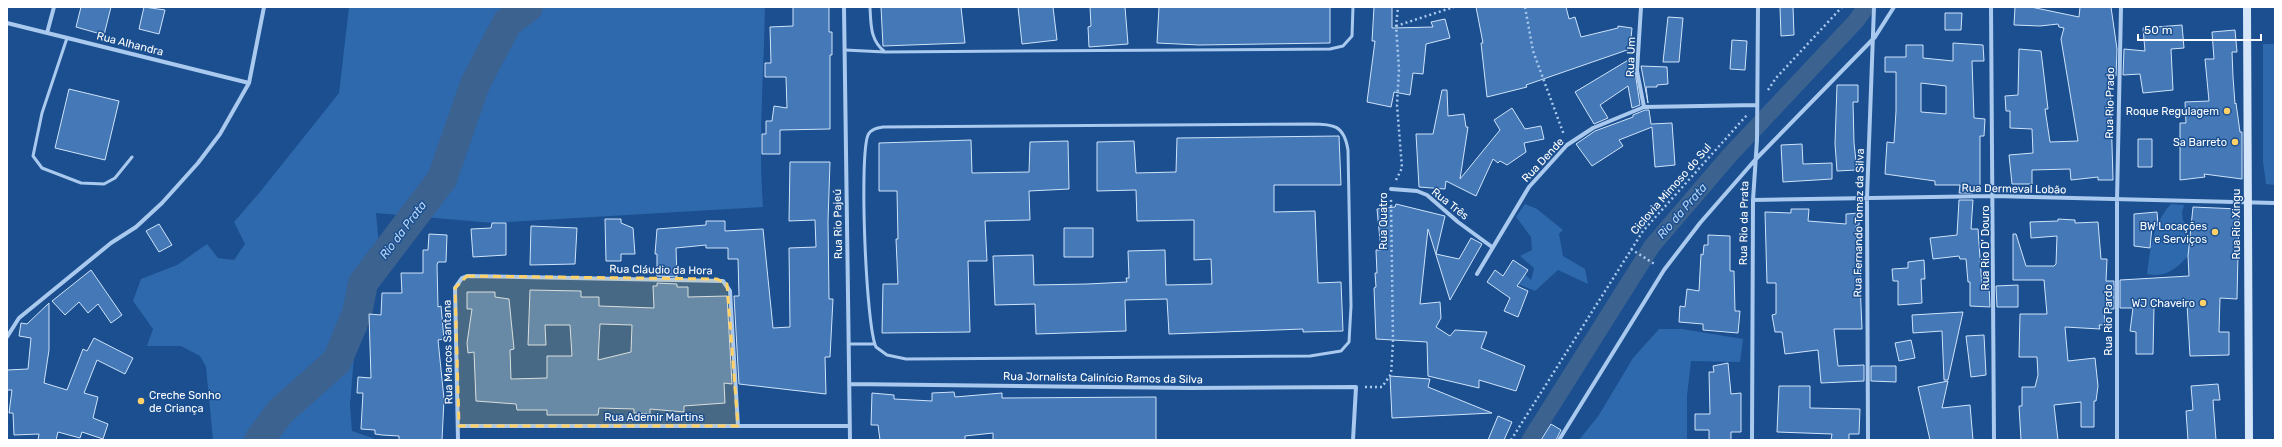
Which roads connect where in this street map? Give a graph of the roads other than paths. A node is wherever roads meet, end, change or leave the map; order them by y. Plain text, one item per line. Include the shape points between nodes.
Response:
1 (54, 7) edge
2 (264, 7) edge
3 (844, 7) edge
4 (870, 7) edge
5 (1353, 7) edge
6 (1640, 7) edge
7 (1758, 7) edge
8 (1874, 7) edge
9 (1894, 7) edge
10 (1991, 7) edge
11 (2121, 7) edge
12 (2247, 7) edge
13 (7, 23) edge
14 (47, 33) junction
15 (1875, 37) junction
16 (67, 38) junction
17 (845, 50) junction
18 (885, 52) junction
19 (248, 83) junction
20 (1757, 105) junction
21 (1644, 107) junction
22 (132, 157) dead end
23 (1755, 160) junction
24 (1391, 189) road end
25 (1994, 196) junction
26 (1867, 198) junction
27 (1753, 200) junction
28 (2117, 200) junction
29 (2247, 203) junction
30 (2275, 203) edge
31 (1492, 246) junction
32 (1477, 274) dead end
33 (475, 276) joint
34 (7, 337) edge
35 (849, 344) junction
36 (874, 344) junction
37 (850, 384) junction
38 (459, 426) junction
39 (738, 426) junction
40 (850, 426) junction
41 (458, 440) edge
42 (850, 440) edge
43 (1353, 440) edge
44 (1559, 440) edge
45 (1752, 440) edge
46 (1868, 440) edge
47 (1994, 440) edge
48 (2117, 440) edge
49 (2249, 440) edge

1 - 14 street
2 - 19 street
3 - 17 street, Rua Rio Pajeú
4 - 18 lane via 874,40
5 - 18 lane via 1352,36 1343,46 1330,49
6 - 21 street, Rua Um via 1637,71
7 - 20 street, Rua Rio da Prata
8 - 15 street, Rua Fernando Tomaz da Silva
9 - 15 street
10 - 25 street, Rua Rio D' Douro
11 - 28 street, Rua Rio Prado
12 - 29 main road, Rua Rio Xingu
13 - 14 street, Rua Alhandra
14 - 16 street, Rua Alhandra
15 - 23 street
15 - 26 street, Rua Fernando Tomaz da Silva
16 - 19 street, Rua Alhandra
16 - 22 lane via 42,113 34,156 42,168 81,182 104,184 115,178
17 - 18 lane
17 - 35 street, Rua Rio Pajeú
19 - 34 street via 220,134 162,203 19,318
20 - 21 street, Rua Dende
20 - 23 street, Rua Rio da Prata
21 - 31 street, Rua Dende via 1593,128 1568,145 1529,187
23 - 27 street, Rua Rio da Prata
23 - 44 street via 1723,195 1664,270
24 - 31 street, Rua Três via 1417,191 1427,195 1458,222
25 - 26 street, Rua Dermeval Lobão
25 - 28 street, Rua Dermeval Lobão
25 - 47 street, Rua Rio D' Douro
26 - 27 street, Rua Dermeval Lobão
26 - 46 street, Rua Fernando Tomaz da Silva
27 - 45 street, Rua Rio da Prata
28 - 29 street, Rua Dermeval Lobão
28 - 48 street, Rua Rio Pardo
29 - 30 street, Rua Dermeval Lobão
29 - 49 main road, Rua Rio Xingu
31 - 32 street, Rua Dende
33 - 38 street, Rua Marcos Santana via 462,278 455,288
33 - 39 street, Rua Cláudio da Hora via 723,281 730,291
35 - 36 lane
35 - 37 street, Rua Rio Pajeú
36 - 36 lane via 887,355 906,359 1310,356 1341,351 1349,342 1351,306 1349,160 1345,138 1336,126 1312,124 874,129 868,134 866,143 864,195
37 - 40 street, Rua Rio Pajeú
37 - 43 street, Rua Jornalista Calinício Ramos da Silva via 1190,388 1356,386
38 - 39 street, Rua Ademir Martins
38 - 41 street, Rua Marcos Santana
39 - 40 street, Rua Ademir Martins
40 - 42 street, Rua Rio Pajeú

